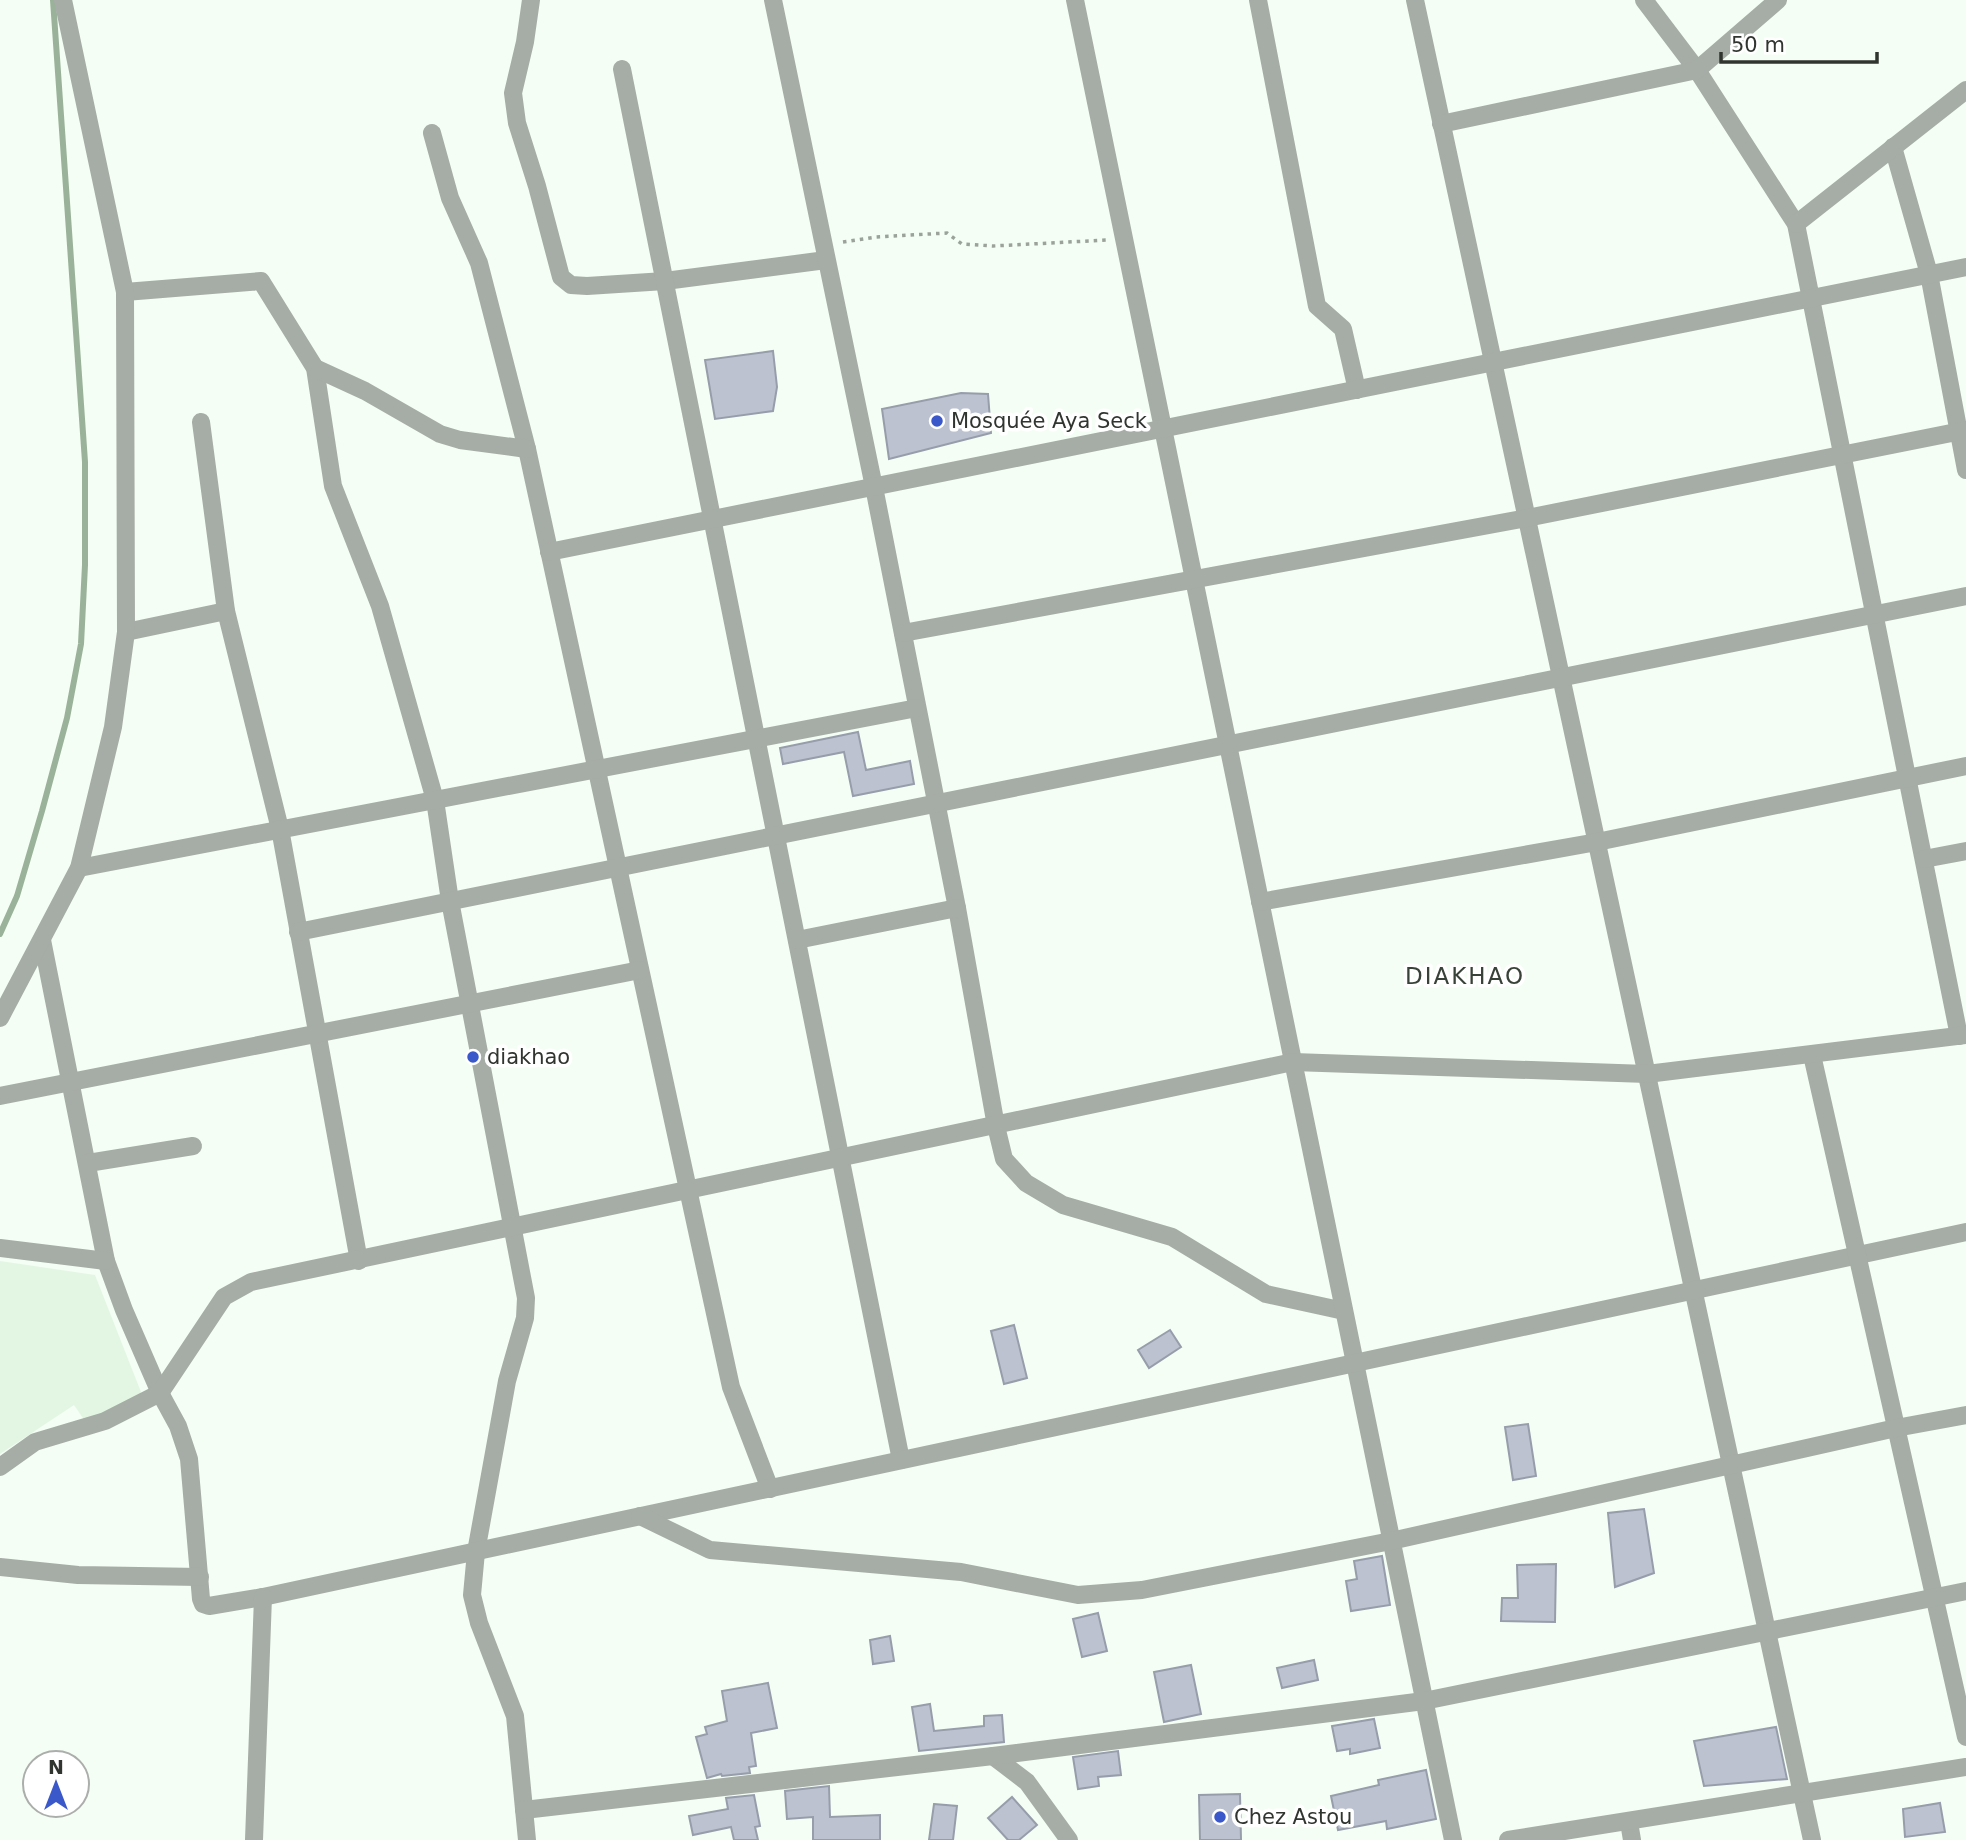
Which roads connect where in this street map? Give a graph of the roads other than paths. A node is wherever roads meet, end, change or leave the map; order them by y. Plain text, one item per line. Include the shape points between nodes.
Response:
1 (531, 0) edge
2 (774, 0) edge
3 (1075, 0) edge
4 (1258, 0) edge
5 (1415, 0) edge
6 (1644, 0) edge
7 (1778, 0) edge
8 (67, 1) edge
9 (622, 69) dead end
10 (1697, 70) junction
11 (1966, 90) edge
12 (1441, 124) junction
13 (432, 133) dead end
14 (1893, 147) junction
15 (1796, 224) junction
16 (825, 253) junction
17 (1966, 267) edge
18 (1929, 274) junction
19 (665, 281) junction
20 (125, 292) junction
21 (1811, 298) junction
22 (1493, 362) junction
23 (315, 368) junction
24 (1357, 390) junction
25 (201, 422) dead end
26 (1163, 429) junction
27 (1962, 430) edge
28 (527, 449) junction
29 (1842, 456) junction
30 (1966, 470) edge
31 (874, 487) junction
32 (1527, 518) junction
33 (712, 519) junction
34 (549, 552) junction
35 (1194, 580) junction
36 (1966, 596) edge
37 (226, 611) junction
38 (1874, 615) junction
39 (126, 632) junction
40 (903, 633) junction
41 (1561, 677) junction
42 (917, 708) junction
43 (757, 738) junction
44 (1228, 745) junction
45 (1966, 766) edge
46 (597, 769) junction
47 (1907, 779) junction
48 (435, 800) junction
49 (936, 803) junction
50 (280, 829) junction
51 (776, 836) junction
52 (1597, 842) junction
53 (1966, 851) edge
54 (1924, 859) junction
55 (79, 867) junction
56 (618, 867) junction
57 (450, 901) junction
58 (1260, 902) junction
59 (957, 908) junction
60 (298, 932) junction
61 (43, 940) junction
62 (797, 940) junction
63 (640, 971) junction
64 (470, 1004) junction
65 (0, 1018) edge
66 (317, 1034) junction
67 (1963, 1035) edge
68 (1812, 1055) junction
69 (1293, 1062) junction
70 (1647, 1074) junction
71 (72, 1082) junction
72 (0, 1097) edge
73 (996, 1126) junction
74 (193, 1146) dead end
75 (841, 1158) junction
76 (88, 1163) junction
77 (688, 1191) junction
78 (512, 1228) junction
79 (1966, 1232) edge
80 (0, 1248) edge
81 (1857, 1255) junction
82 (106, 1261) junction
83 (359, 1261) junction
84 (1693, 1290) junction
85 (1344, 1311) junction
86 (1355, 1363) junction
87 (160, 1393) junction
88 (1966, 1415) edge
89 (1896, 1428) junction
90 (901, 1460) junction
91 (1731, 1465) junction
92 (0, 1466) edge
93 (770, 1489) junction
94 (640, 1516) junction
95 (1391, 1541) junction
96 (476, 1552) junction
97 (0, 1567) edge
98 (200, 1577) junction
99 (1966, 1591) edge
100 (262, 1597) junction
101 (1934, 1597) junction
102 (1767, 1633) junction
103 (1424, 1701) junction
104 (1966, 1737) edge
105 (993, 1756) junction
106 (1966, 1767) edge
107 (1802, 1794) junction
108 (524, 1811) junction
109 (1630, 1831) edge
110 (254, 1840) edge
111 (527, 1840) edge
112 (1069, 1840) edge
113 (1452, 1840) edge
114 (1508, 1840) edge
115 (1812, 1840) edge

1 - 19 street via 513,93 517,123 561,277 572,285 587,286
2 - 16 street
3 - 26 street
4 - 24 street via 1317,306 1343,329
5 - 12 street
6 - 10 street
7 - 10 street
8 - 20 street
9 - 19 street
10 - 12 street
10 - 15 street
11 - 14 street
12 - 22 street
13 - 28 street via 450,198 479,263
14 - 15 street
14 - 18 street
15 - 21 street
16 - 19 street
16 - 31 street
17 - 18 street
18 - 21 street
18 - 27 street
19 - 33 street
20 - 23 street via 261,281
20 - 39 street
21 - 22 street
21 - 29 street
22 - 24 street
22 - 32 street
23 - 28 street via 440,434
23 - 48 street via 333,486 380,606
24 - 26 street
25 - 37 street
26 - 31 street
26 - 35 street
27 - 29 street
27 - 30 street
28 - 34 street
29 - 32 street
29 - 38 street
31 - 33 street
31 - 40 street
32 - 35 street
32 - 41 street
33 - 34 street
33 - 43 street
34 - 46 street
35 - 40 street
35 - 44 street
36 - 38 street
37 - 39 street
37 - 50 street
38 - 41 street
38 - 47 street
39 - 55 street via 113,727
40 - 42 street
41 - 44 street
41 - 52 street
42 - 43 street
42 - 49 street
43 - 46 street
43 - 51 street
44 - 49 street
44 - 58 street
45 - 47 street
46 - 48 street
46 - 56 street
47 - 52 street
47 - 54 street
48 - 50 street
48 - 57 street
49 - 51 street
49 - 59 street
50 - 55 street
50 - 60 street
51 - 56 street
51 - 62 street
52 - 58 street
52 - 70 street
53 - 54 street
54 - 67 street
55 - 61 street
56 - 57 street
56 - 63 street
57 - 60 street
57 - 64 street
58 - 69 street
59 - 62 street
59 - 73 street
60 - 66 street
61 - 65 street
61 - 71 street
62 - 75 street
63 - 64 street
63 - 77 street
64 - 66 street
64 - 78 street
66 - 71 street
66 - 83 street
67 - 68 street
68 - 70 street
68 - 81 street
69 - 70 street
69 - 73 street
69 - 85 street
70 - 84 street
71 - 72 street
71 - 76 street
73 - 75 street
73 - 85 street via 1004,1159 1026,1183 1063,1205 1172,1237 1266,1294
74 - 76 street
75 - 77 street
75 - 90 street
76 - 82 street
77 - 78 street
77 - 93 street via 731,1387
78 - 83 street
78 - 96 street via 526,1298 525,1318 507,1381
79 - 81 street
80 - 82 street
81 - 84 street
81 - 89 street
82 - 87 street
83 - 87 street via 251,1282 224,1297
84 - 86 street
84 - 91 street
85 - 86 street
86 - 90 street
86 - 95 street
87 - 92 street via 105,1421 36,1442
87 - 98 street via 189,1459
88 - 89 street
89 - 91 street
89 - 101 street
90 - 93 street
91 - 95 street
91 - 102 street
93 - 94 street
94 - 95 street via 710,1550 961,1572 1079,1595 1142,1590
94 - 96 street
95 - 103 street
96 - 100 street
96 - 108 street via 472,1595 515,1716
97 - 98 street via 78,1575
98 - 100 street via 203,1604 209,1606
99 - 101 street
100 - 110 street
101 - 102 street
101 - 104 street
102 - 103 street
102 - 107 street
103 - 105 street
103 - 113 street
105 - 108 street
105 - 112 street via 1027,1782
106 - 107 street
107 - 109 street
107 - 115 street
108 - 111 street
109 - 114 street

